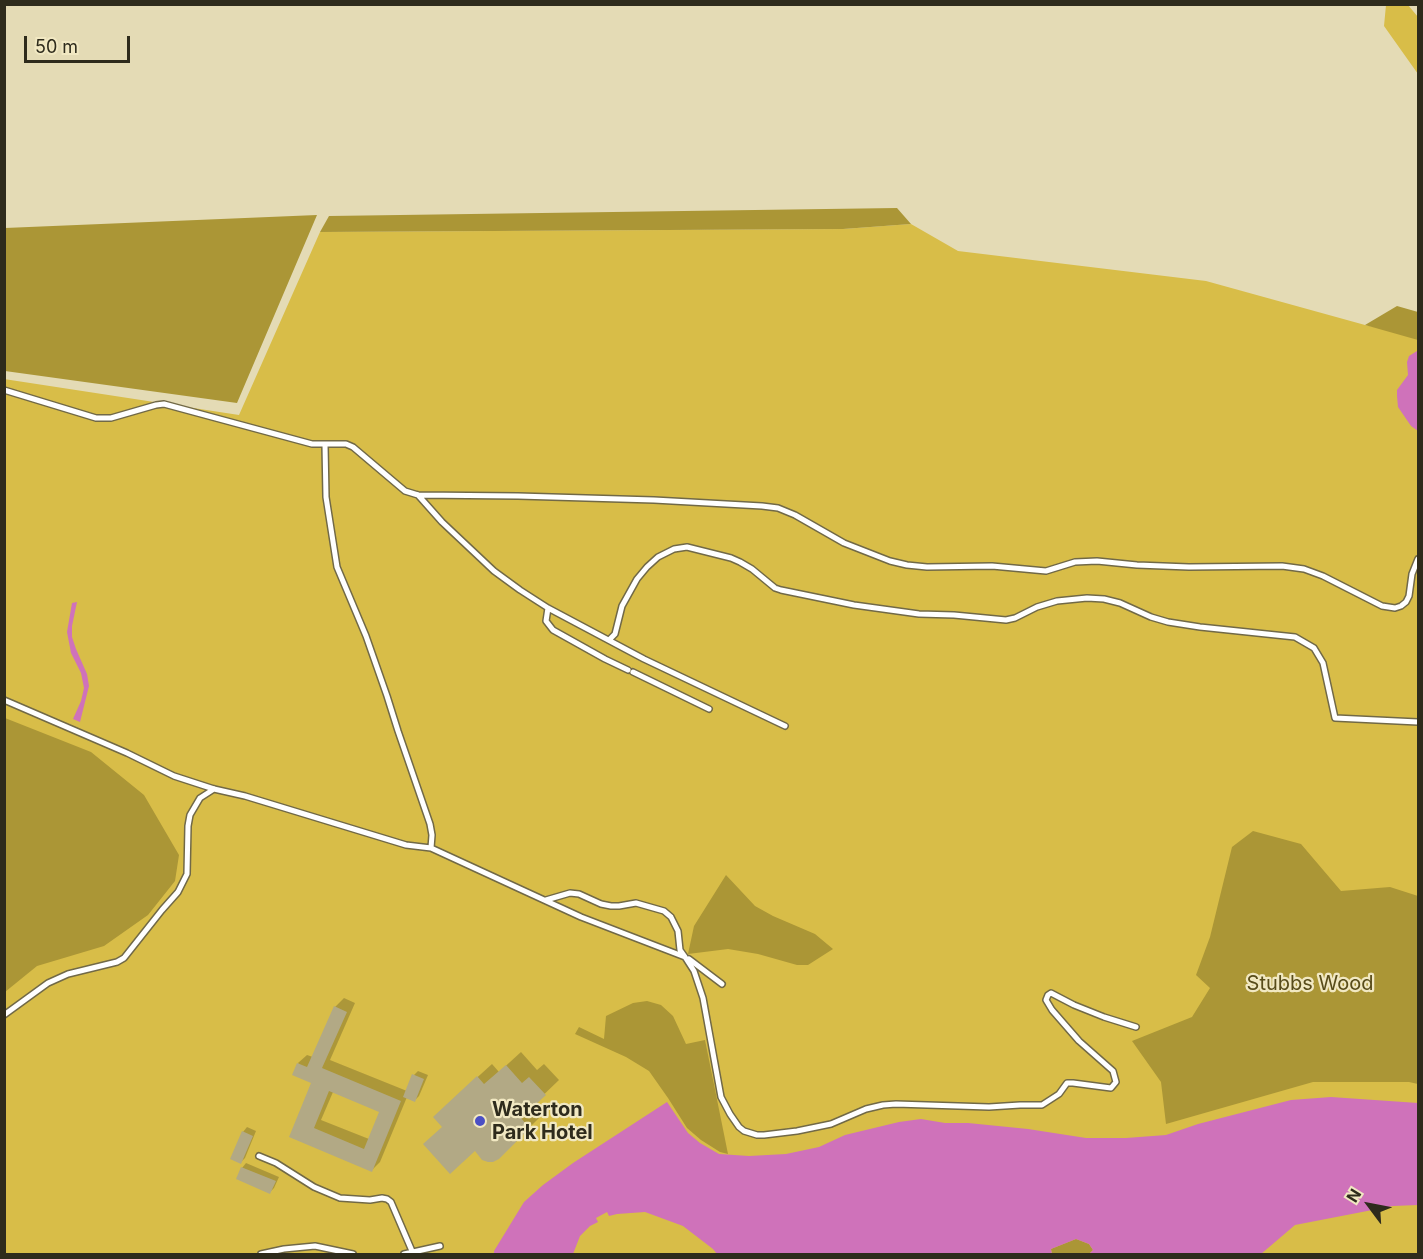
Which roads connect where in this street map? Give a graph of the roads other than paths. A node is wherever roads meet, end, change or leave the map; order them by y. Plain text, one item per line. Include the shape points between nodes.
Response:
1 (4, 390) edge
2 (325, 445) junction
3 (418, 495) junction
4 (1419, 559) edge
5 (548, 608) junction
6 (609, 640) junction
7 (4, 700) edge
8 (709, 709) dead end
9 (1419, 722) edge
10 (785, 726) dead end
11 (214, 789) junction
12 (431, 848) junction
13 (546, 900) junction
14 (685, 957) junction
15 (722, 984) dead end
16 (4, 1015) edge
17 (1136, 1027) dead end
18 (259, 1156) dead end
19 (440, 1246) dead end
20 (412, 1251) junction
21 (261, 1254) edge
22 (353, 1254) edge
23 (404, 1254) edge

1 - 2 lane via 96,418 111,418 164,404
2 - 3 lane via 353,447 405,491
2 - 12 lane via 326,497 337,567 366,636 430,824
3 - 4 lane via 778,508 873,555 927,567 992,566 1046,571 1075,561 1304,568 1382,606 1395,608 1409,596 1413,568
3 - 5 lane via 494,571
5 - 6 lane
5 - 8 lane via 546,621 553,630
6 - 9 lane via 619,625 622,606 647,567 674,549 687,548 740,562 781,591 854,605 1006,620 1057,602 1104,598 1168,622 1295,637 1314,648 1323,663 1335,718
6 - 10 lane
7 - 11 lane via 174,776
11 - 12 lane via 406,845
11 - 16 lane via 200,798 190,815 187,874 178,892 124,958 48,983
12 - 13 lane
13 - 14 lane
13 - 14 lane via 570,893 610,906 636,903 664,911 678,931
14 - 15 lane
14 - 17 lane via 703,998 721,1097 740,1127 757,1135 831,1124 883,1105 1042,1105 1067,1083 1111,1088 1116,1082 1113,1071 1052,1010 1046,1000 1051,993
18 - 20 lane via 333,1196 387,1199
19 - 20 lane
20 - 23 lane
21 - 22 lane via 315,1246

